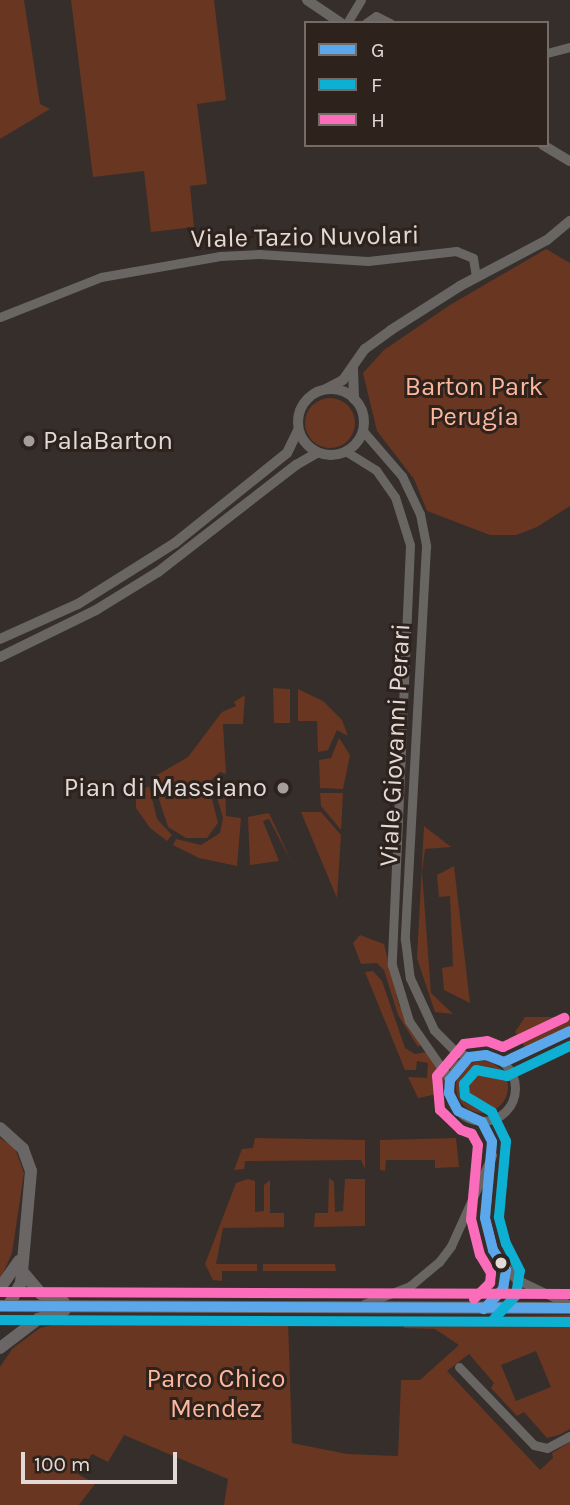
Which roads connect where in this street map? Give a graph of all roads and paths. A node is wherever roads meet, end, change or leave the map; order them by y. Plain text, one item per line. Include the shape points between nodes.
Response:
1 (307, 0) edge
2 (361, 0) edge
3 (338, 21) edge
4 (348, 21) edge
5 (369, 21) edge
6 (386, 21) edge
7 (570, 47) edge
8 (549, 52) edge
9 (546, 147) edge
10 (570, 161) edge
11 (570, 221) edge
12 (476, 277) junction
13 (0, 317) edge
14 (353, 369) junction
15 (326, 389) junction
16 (354, 399) junction
17 (298, 430) junction
18 (363, 431) junction
19 (347, 452) junction
20 (317, 453) junction
21 (0, 639) edge
22 (0, 657) edge
23 (570, 1031) edge
24 (469, 1057) junction
25 (504, 1062) junction
26 (450, 1080) junction
27 (482, 1122) junction
28 (0, 1128) edge
29 (0, 1134) edge
30 (16, 1141) junction
31 (492, 1155) junction
32 (20, 1258) junction
33 (506, 1270) junction
34 (22, 1271) junction
35 (0, 1288) edge
36 (4, 1306) edge
37 (78, 1306) junction
38 (570, 1306) edge
39 (484, 1309) junction
40 (339, 1310) junction
41 (0, 1348) edge
42 (459, 1367) dead end
43 (570, 1436) edge

1 - 3 street
2 - 4 street
5 - 6 street via 376,16
7 - 8 street
9 - 10 street
11 - 12 street via 547,240
12 - 13 street, Viale Tazio Nuvolari via 473,258 456,251 368,261 220,256 114,273
12 - 14 street via 365,349
14 - 15 street
14 - 16 street
15 - 16 street
15 - 17 street via 307,399 297,419
16 - 18 street via 363,414
17 - 20 street
17 - 21 street via 287,453 176,543 78,604
18 - 19 street
18 - 24 street, Viale Giovanni Perari via 402,476 420,514 426,546 405,939 410,978 434,1030 454,1051
19 - 20 street
19 - 26 street, Viale Giovanni Perari via 365,461 390,489 410,545 392,965 410,1021
20 - 22 street via 158,572 96,610
23 - 25 street
24 - 25 street via 486,1055
24 - 26 street
25 - 27 street via 513,1073 514,1100 507,1111
26 - 27 street via 449,1093 458,1111
27 - 31 street via 489,1131
28 - 30 main road
29 - 30 main road
30 - 32 main road via 31,1171
31 - 33 street via 485,1219
31 - 40 street via 451,1246 439,1262 410,1286
32 - 34 main road
32 - 35 main road
33 - 38 street via 529,1288
33 - 39 street via 503,1289
34 - 36 main road via 19,1289
34 - 37 main road via 41,1294
36 - 37 main road
37 - 40 main road
37 - 41 main road via 38,1319
38 - 39 main road
39 - 40 main road
42 - 43 street via 534,1445 547,1448

